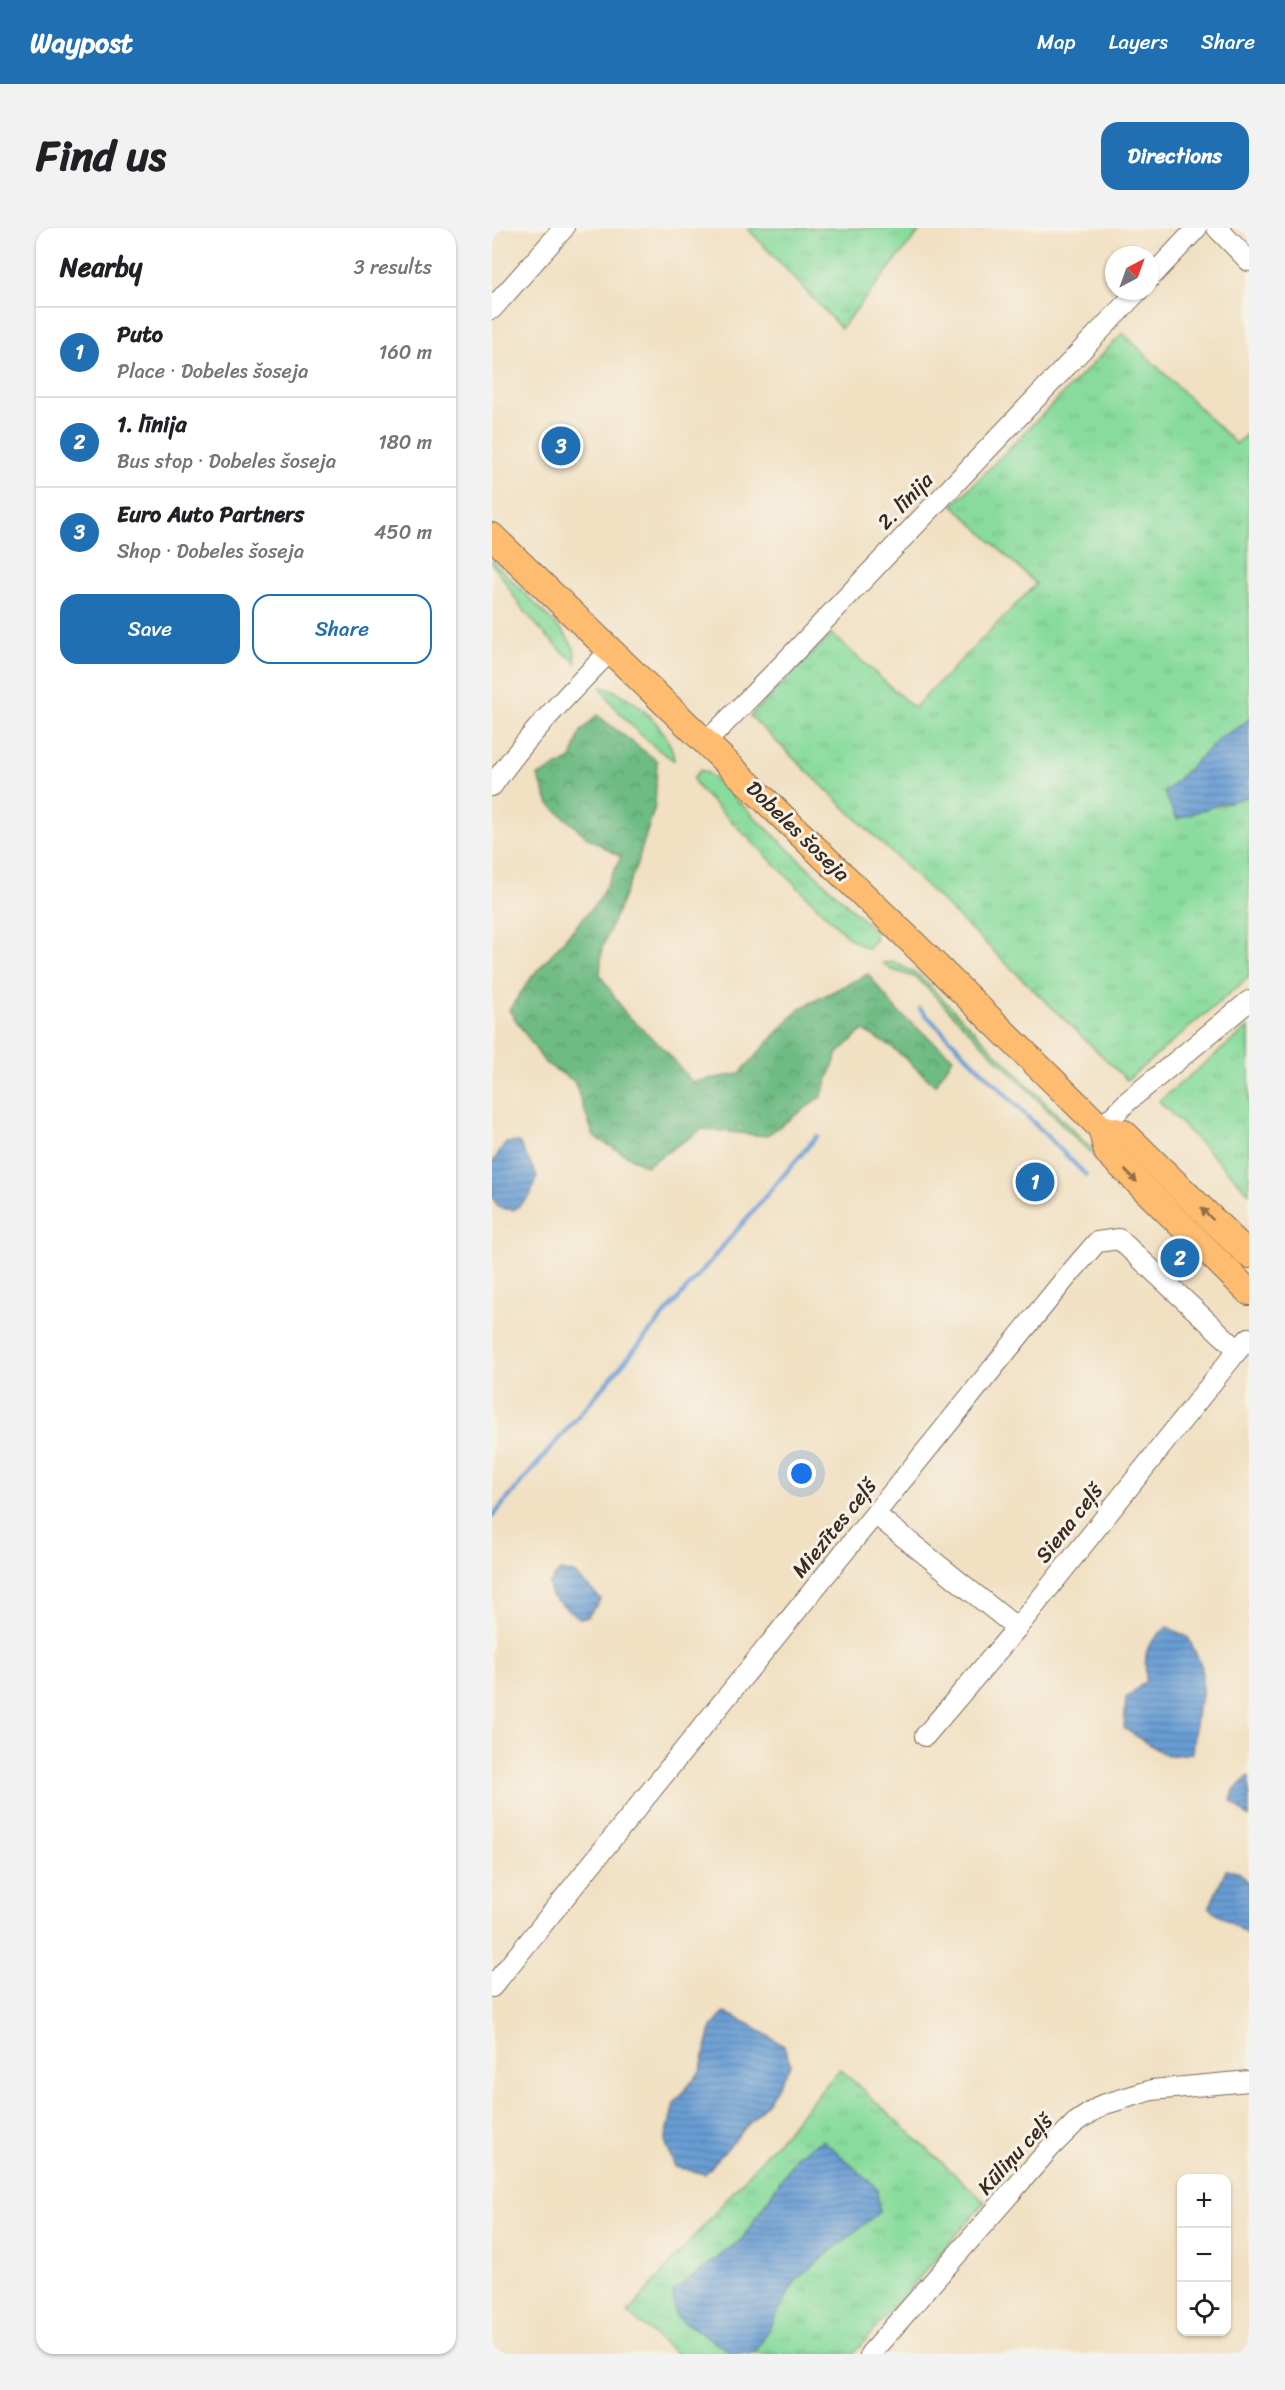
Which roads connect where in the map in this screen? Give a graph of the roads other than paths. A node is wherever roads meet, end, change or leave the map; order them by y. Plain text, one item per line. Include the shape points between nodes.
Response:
1 (564, 228) edge
2 (1197, 228) edge
3 (1217, 228) edge
4 (1249, 261) edge
5 (1159, 268) edge
6 (1129, 300) edge
7 (492, 309) edge
8 (492, 536) edge
9 (610, 650) junction
10 (706, 742) junction
11 (492, 786) edge
12 (1249, 1001) edge
13 (1101, 1128) junction
14 (1249, 1255) edge
15 (1249, 1292) edge
16 (1243, 1344) edge
17 (876, 1515) junction
18 (1017, 1628) junction
19 (925, 1736) dead end
20 (492, 1987) edge
21 (1249, 2081) edge
22 (870, 2354) edge

1 - 7 street
2 - 5 street
3 - 4 street
6 - 10 street, 2. līnija
8 - 9 main road, Dobeles šoseja
9 - 10 main road, Dobeles šoseja
9 - 11 street via 541,724
10 - 13 main road, Dobeles šoseja
12 - 13 street
14 -> 13 main road, Dobeles šoseja via 1124,1133
13 -> 15 main road, Dobeles šoseja via 1107,1152
16 - 17 street, Miezītes ceļš via 1119,1239 1097,1242
16 - 18 street, Siena ceļš
17 - 18 street
17 - 20 street, Miezītes ceļš
18 - 19 street, Siena ceļš
21 - 22 street, Kūliņu ceļš via 1152,2090 1102,2105 1075,2123

